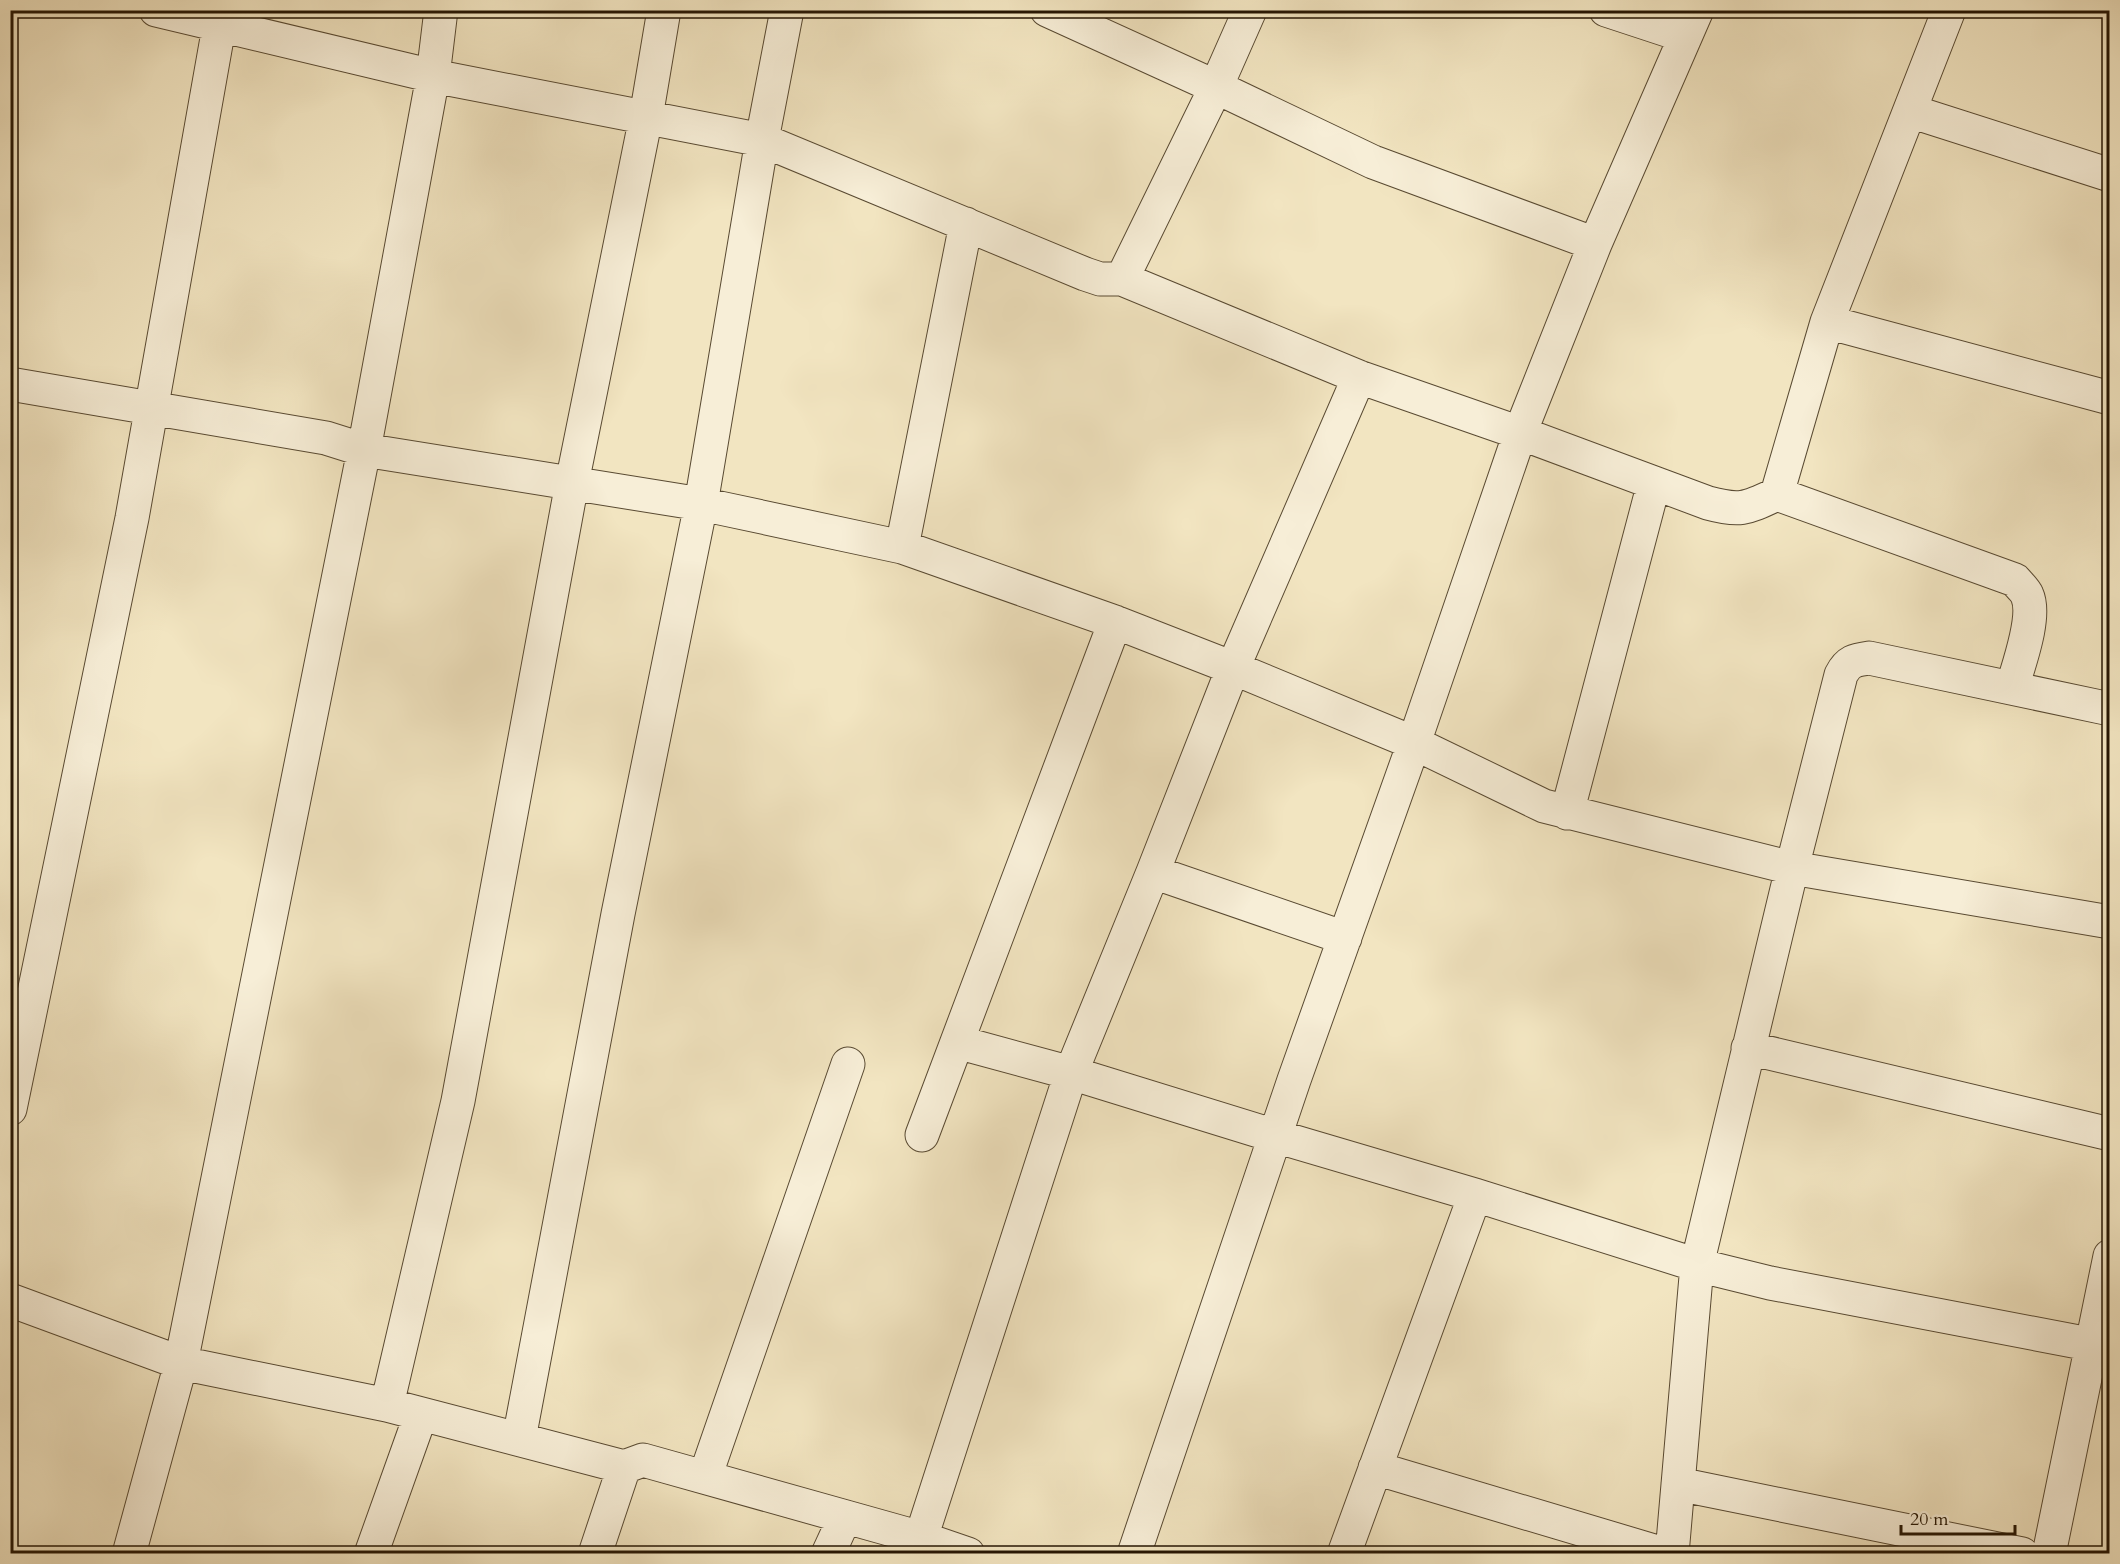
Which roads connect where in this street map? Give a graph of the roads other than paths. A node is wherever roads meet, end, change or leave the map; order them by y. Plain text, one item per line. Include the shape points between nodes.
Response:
1 (156, 10) edge
2 (441, 10) edge
3 (664, 10) edge
4 (787, 10) edge
5 (1047, 10) edge
6 (1250, 10) edge
7 (1606, 10) edge
8 (1949, 10) edge
9 (221, 19) edge
10 (1691, 23) edge
11 (433, 76) junction
12 (1216, 87) junction
13 (1910, 111) junction
14 (646, 117) junction
15 (762, 140) junction
16 (2109, 175) edge
17 (966, 224) junction
18 (1595, 244) junction
19 (1122, 279) junction
20 (1827, 322) junction
21 (1359, 378) junction
22 (10, 384) edge
23 (2109, 398) edge
24 (151, 408) junction
25 (1520, 433) junction
26 (364, 450) junction
27 (572, 483) junction
28 (1654, 483) junction
29 (1777, 494) junction
30 (701, 504) junction
31 (902, 547) junction
32 (1115, 622) junction
33 (1233, 668) junction
34 (2012, 688) junction
35 (2109, 709) edge
36 (1414, 743) junction
37 (1567, 813) junction
38 (1792, 868) junction
39 (1153, 872) junction
40 (2109, 922) edge
41 (1345, 938) junction
42 (957, 1042) junction
43 (1748, 1048) junction
44 (848, 1064) dead end
45 (1071, 1073) junction
46 (10, 1109) edge
47 (2109, 1134) edge
48 (922, 1135) dead end
49 (1275, 1136) junction
50 (1475, 1195) junction
51 (2109, 1256) edge
52 (1697, 1265) junction
53 (10, 1300) edge
54 (2101, 1346) edge
55 (181, 1362) junction
56 (387, 1405) junction
57 (421, 1414) junction
58 (519, 1439) junction
59 (624, 1467) junction
60 (1375, 1468) junction
61 (705, 1477) junction
62 (1678, 1484) junction
63 (845, 1517) junction
64 (921, 1538) junction
65 (129, 1554) edge
66 (371, 1554) edge
67 (595, 1554) edge
68 (828, 1554) edge
69 (968, 1554) edge
70 (1134, 1554) edge
71 (1344, 1554) edge
72 (1664, 1554) edge
73 (1672, 1554) edge
74 (2022, 1554) edge
75 (2049, 1554) edge

1 - 9 street
2 - 11 street
3 - 14 street
4 - 15 street
5 - 12 street
6 - 12 street
7 - 10 street
8 - 13 street
9 - 11 street
9 - 24 street
10 - 18 street
11 - 14 street
11 - 26 street
12 - 18 street via 1373,162
12 - 19 street
13 - 16 street
13 - 20 street
14 - 15 street
14 - 27 street
15 - 17 street
15 - 30 street
17 - 19 street via 1085,274
17 - 31 street
18 - 25 street
19 - 21 street
20 - 23 street
20 - 29 street
21 - 25 street
21 - 33 street
22 - 24 street
24 - 26 street via 326,438
24 - 46 street via 132,518
25 - 28 street
25 - 36 street
26 - 27 street
26 - 55 street
27 - 30 street
27 - 56 street via 458,1101
28 - 29 street via 1743,509
28 - 37 street
29 - 34 street via 2015,580 2027,594 2031,610
30 - 31 street
30 - 58 street via 618,914
31 - 32 street
32 - 33 street
32 - 42 street
33 - 36 street
33 - 39 street
34 - 35 street
34 - 38 street via 1869,658 1853,660 1845,666
36 - 37 street via 1544,806
36 - 41 street
37 - 38 street
38 - 40 street
38 - 43 street
39 - 41 street
39 - 45 street
41 - 49 street
42 - 45 street
42 - 48 street
43 - 47 street
43 - 52 street
44 - 61 street
45 - 49 street
45 - 64 street
49 - 50 street
49 - 70 street
50 - 52 street
50 - 60 street
51 - 54 street
52 - 54 street via 1770,1283
52 - 62 street
53 - 55 street
54 - 75 street
55 - 56 street
55 - 65 street
56 - 57 street
57 - 58 street
57 - 66 street
58 - 59 street
59 - 61 street via 643,1460
59 - 67 street
60 - 71 street
60 - 72 street
61 - 63 street
62 - 73 street
62 - 74 street
63 - 64 street
63 - 68 street
64 - 69 street

